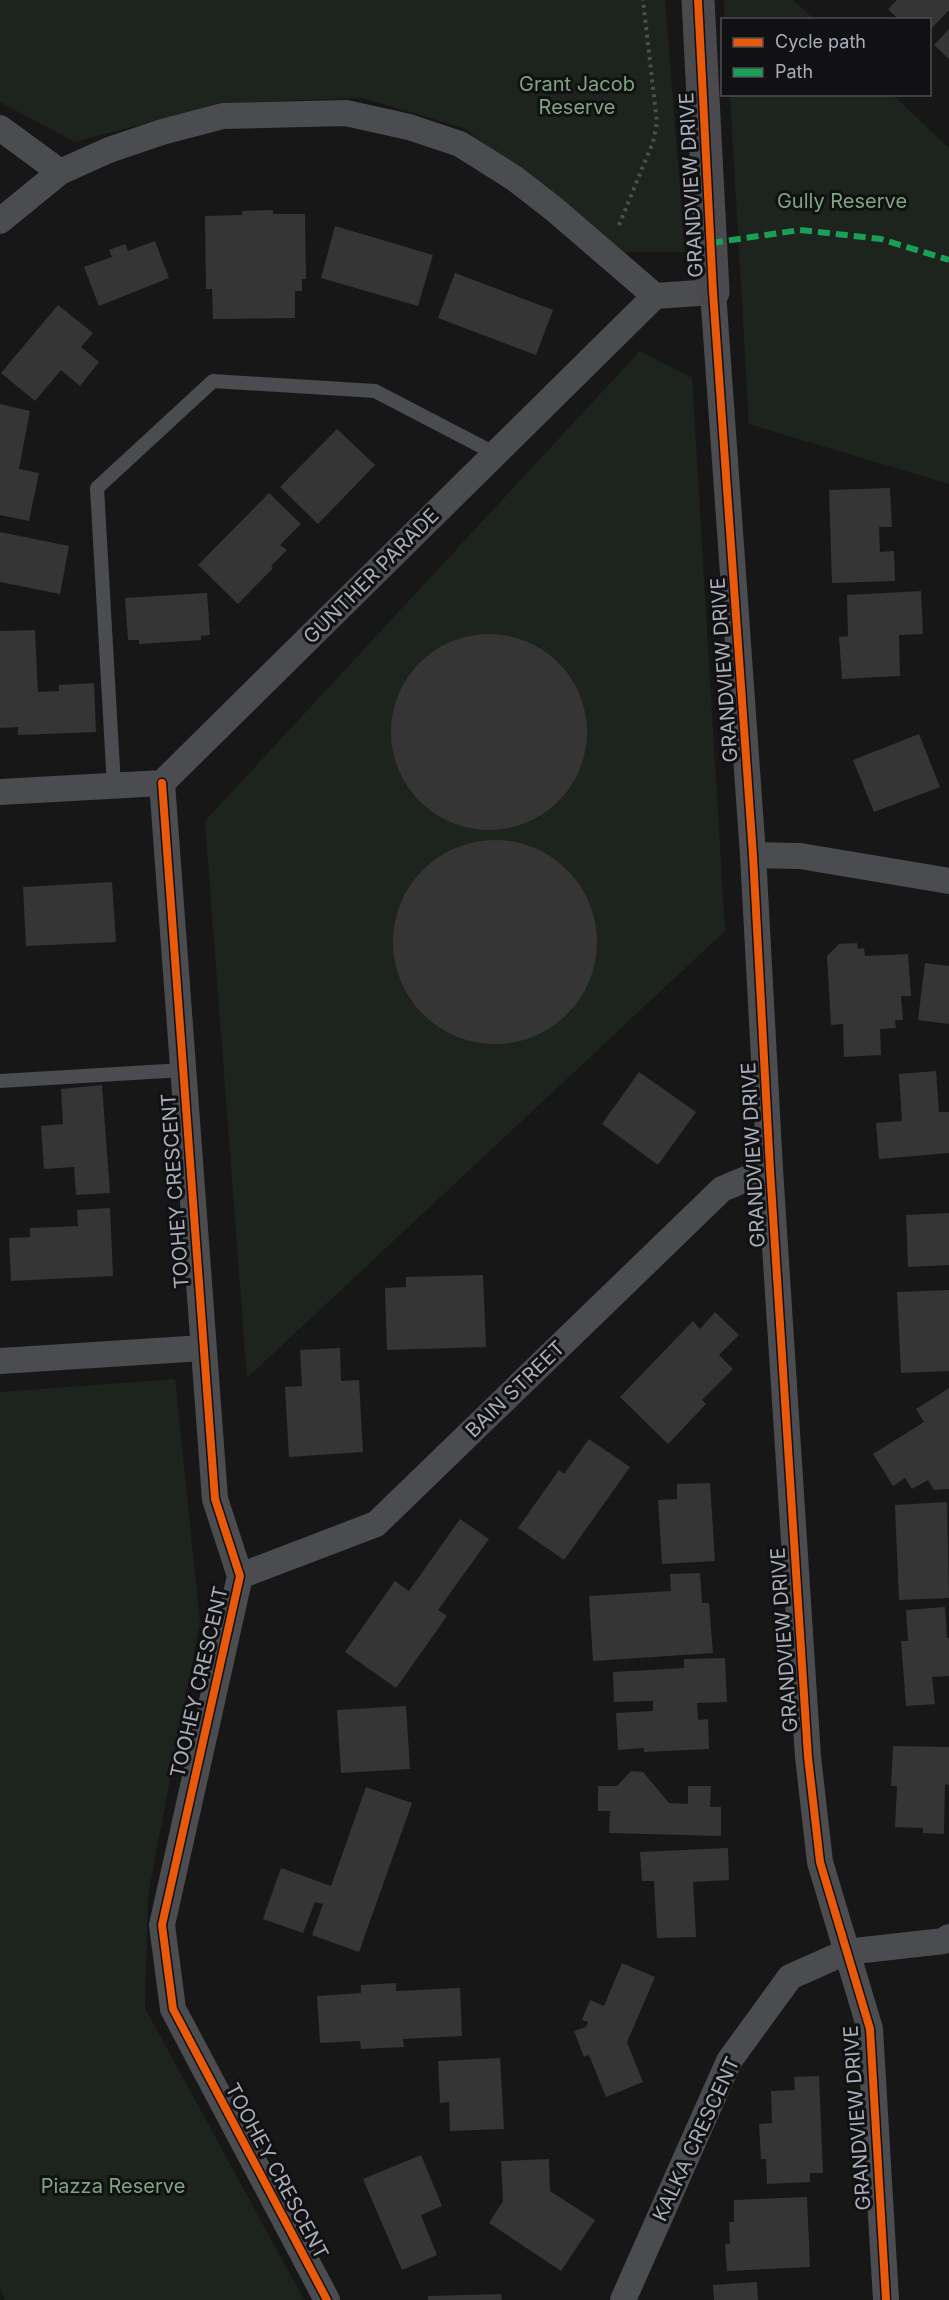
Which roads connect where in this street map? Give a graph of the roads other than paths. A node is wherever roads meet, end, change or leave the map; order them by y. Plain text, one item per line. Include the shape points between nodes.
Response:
1 (698, 0) edge
2 (0, 128) edge
3 (60, 172) junction
4 (0, 221) edge
5 (713, 292) junction
6 (655, 296) junction
7 (494, 453) junction
8 (162, 783) junction
9 (114, 786) junction
10 (0, 792) edge
11 (753, 855) junction
12 (949, 881) edge
13 (183, 1070) junction
14 (0, 1081) edge
15 (770, 1169) junction
16 (203, 1348) junction
17 (0, 1361) edge
18 (240, 1576) junction
19 (949, 1938) edge
20 (846, 1952) junction
21 (327, 2300) edge
22 (623, 2300) edge
23 (886, 2300) edge

1 - 5 street, GRANDVIEW DRIVE
2 - 3 street
3 - 4 street
3 - 6 street via 109,150 223,116 346,113 409,127 460,144 554,209
5 - 6 street
5 - 11 street, GRANDVIEW DRIVE
6 - 7 street, GUNTHER PARADE
7 - 8 street, GUNTHER PARADE
7 - 9 lane via 375,391 213,381 97,488
8 - 9 street
8 - 13 street, TOOHEY CRESCENT
9 - 10 street
11 - 12 street via 800,856
11 - 15 street, GRANDVIEW DRIVE
13 - 14 lane
13 - 16 street, TOOHEY CRESCENT
15 - 18 street, BAIN STREET via 722,1189 376,1524
15 - 20 street, GRANDVIEW DRIVE via 808,1757 820,1862
16 - 17 street
16 - 18 street, TOOHEY CRESCENT via 215,1499
18 - 21 street, TOOHEY CRESCENT via 162,1925 173,2009
19 - 20 street, KALKA CRESCENT
20 - 22 street, KALKA CRESCENT via 790,1977 729,2061
20 - 23 street, GRANDVIEW DRIVE via 870,2029

